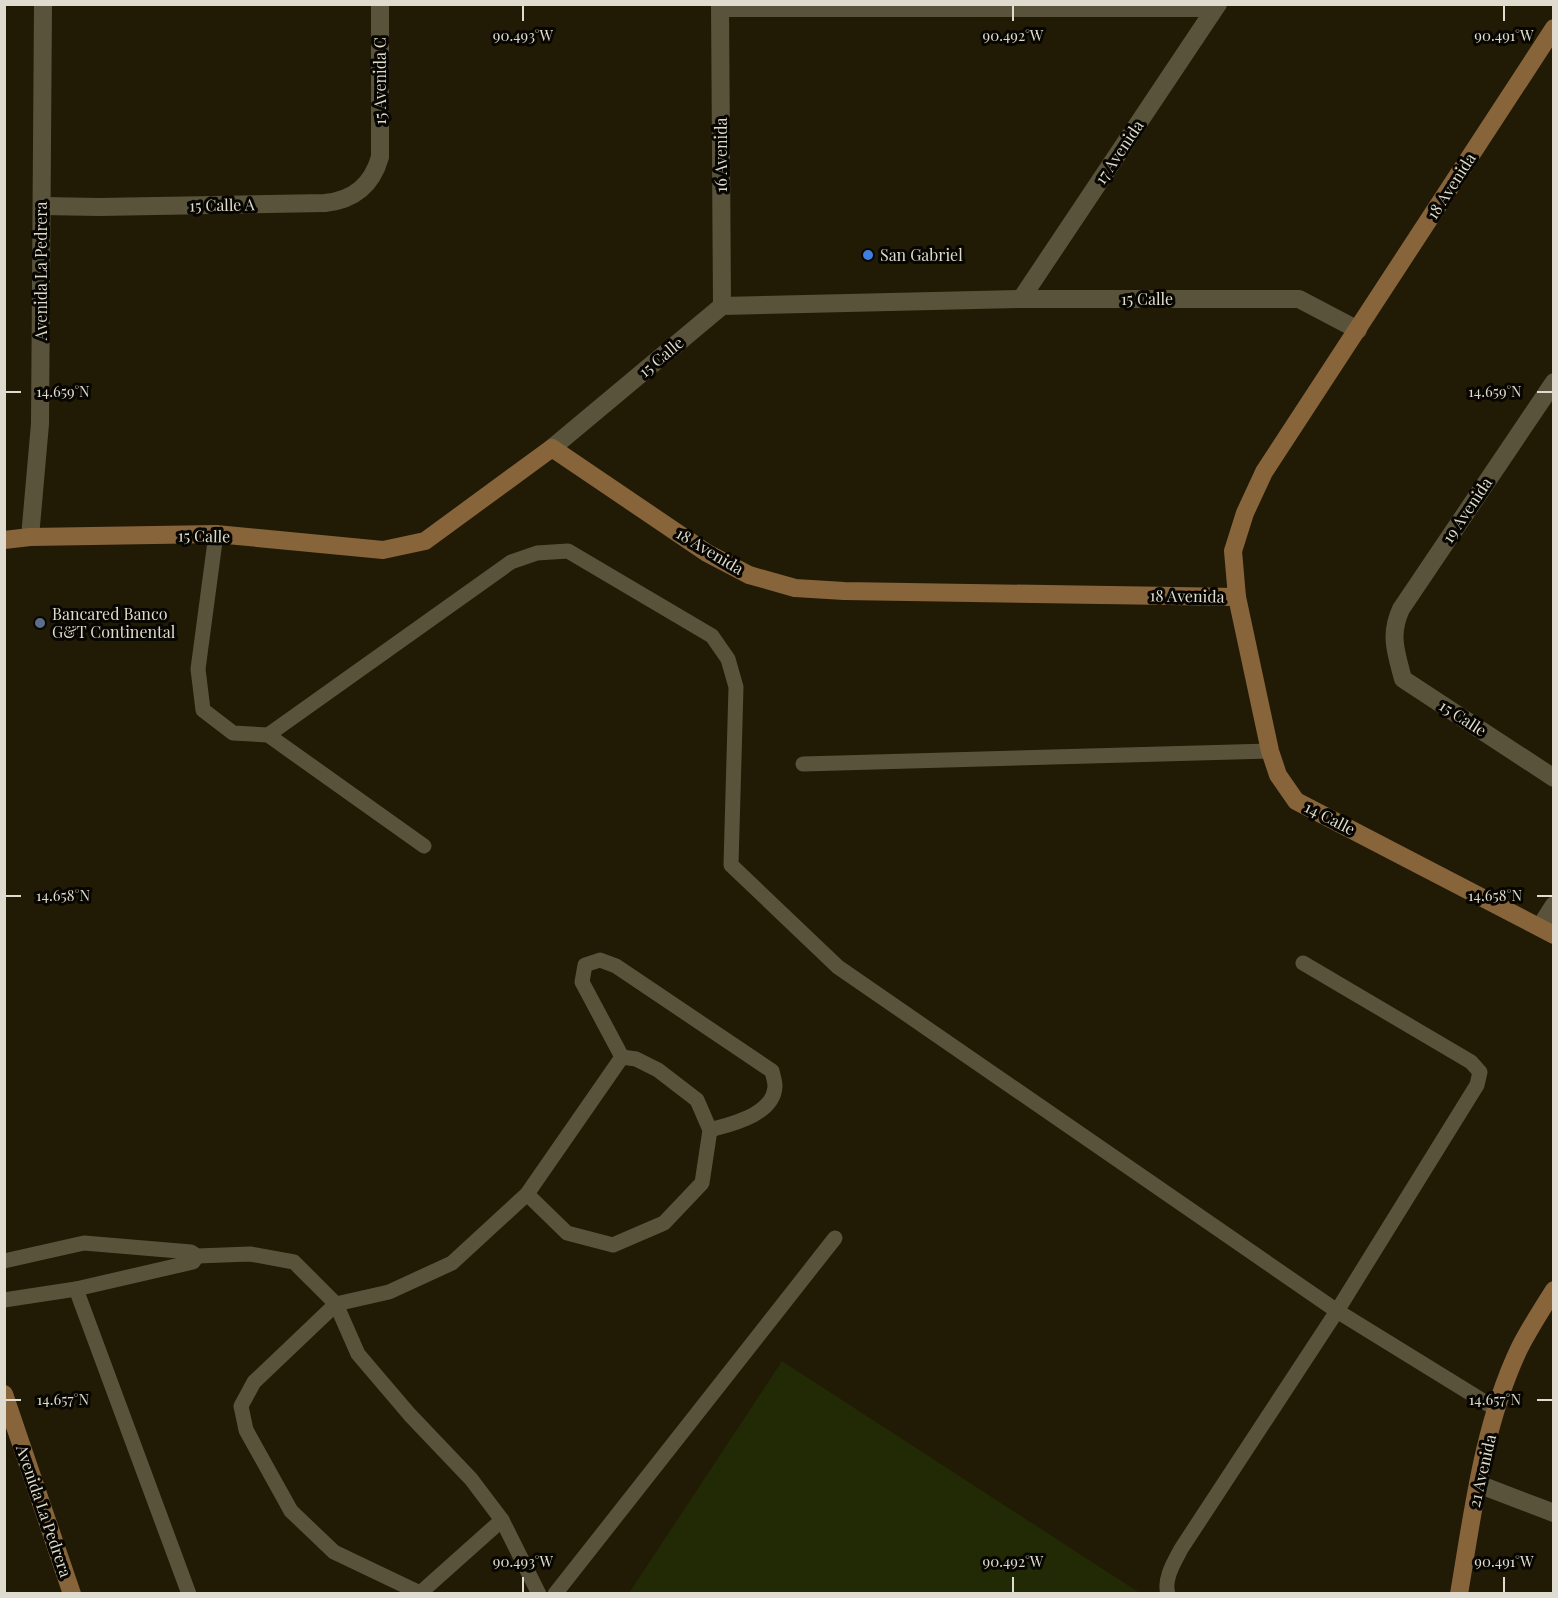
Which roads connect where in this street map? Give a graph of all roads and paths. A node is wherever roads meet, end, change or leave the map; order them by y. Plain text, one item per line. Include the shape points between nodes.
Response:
1 (43, 4) edge
2 (380, 4) edge
3 (720, 6) edge
4 (1216, 6) edge
5 (1554, 28) edge
6 (380, 157) joint
7 (42, 206) junction
8 (1021, 299) junction
9 (722, 306) junction
10 (1358, 330) junction
11 (1554, 382) edge
12 (552, 448) junction
13 (216, 534) junction
14 (30, 537) junction
15 (4, 540) edge
16 (1237, 597) junction
17 (1394, 642) joint
18 (268, 735) junction
19 (1270, 751) junction
20 (803, 764) dead end
21 (1554, 778) edge
22 (424, 846) dead end
23 (1554, 905) edge
24 (1547, 931) edge
25 (1303, 963) dead end
26 (622, 1057) junction
27 (710, 1130) junction
28 (528, 1194) junction
29 (835, 1238) dead end
30 (197, 1256) junction
31 (4, 1261) edge
32 (76, 1289) junction
33 (1554, 1290) edge
34 (4, 1300) edge
35 (336, 1304) junction
36 (1337, 1311) junction
37 (4, 1394) edge
38 (1497, 1409) junction
39 (1478, 1484) junction
40 (1554, 1513) edge
41 (502, 1520) junction
42 (72, 1593) edge
43 (189, 1593) edge
44 (419, 1593) edge
45 (539, 1593) edge
46 (555, 1593) edge
47 (1168, 1593) edge
48 (1459, 1593) edge

1 - 7 street, Avenida La Pedrera
2 - 6 street, 15 Avenida C
3 - 4 street
3 - 9 street, 16 Avenida
4 - 8 street, 17 Avenida
5 - 10 street, 18 Avenida
6 - 7 street, 15 Calle A via 361,190 338,202
7 - 14 street, Avenida La Pedrera via 40,424
8 - 9 street, 15 Calle
8 - 10 street, 15 Calle via 1299,299
9 - 12 street, 15 Calle
10 - 16 street, 18 Avenida via 1264,472 1245,513 1233,551
11 - 17 street, 19 Avenida via 1401,609 1394,624
12 - 13 street, 15 Calle via 425,541 383,550
12 - 16 street, 18 Avenida via 707,553 749,574 795,588
13 - 14 street, 15 Calle
13 - 18 lane via 198,669 203,710 233,733
14 - 15 street, 15 Calle
16 - 19 street, 14 Calle
17 - 21 street, 15 Calle via 1403,679
18 - 22 lane
18 - 36 lane via 511,562 537,553 568,551 712,636 728,659 735,687 731,865 838,967
19 - 20 lane
19 - 24 street, 14 Calle via 1278,775 1296,801
23 - 24 street
25 - 36 lane via 1471,1062 1480,1072 1477,1084
26 - 27 lane via 658,1070 697,1100
26 - 27 lane via 582,982 585,965 600,960 616,966 772,1071 775,1087 770,1100 751,1118
26 - 28 lane
27 - 28 lane via 702,1183 664,1223 613,1245 567,1233
28 - 35 lane via 452,1263 389,1292
29 - 46 lane
30 - 31 lane via 191,1252 84,1243
30 - 32 lane via 193,1262
30 - 35 lane via 250,1254 294,1262
32 - 34 lane
32 - 43 lane
33 - 38 street, 21 Avenida via 1519,1350
35 - 41 lane via 358,1354 471,1479
35 - 44 lane via 254,1382 242,1406 246,1430 291,1511 334,1552
36 - 38 lane
36 - 47 lane via 1181,1549 1171,1569
37 - 42 street, Avenida La Pedrera
38 - 39 street, 21 Avenida
39 - 40 street
39 - 48 street, 21 Avenida
41 - 44 lane
41 - 45 lane

